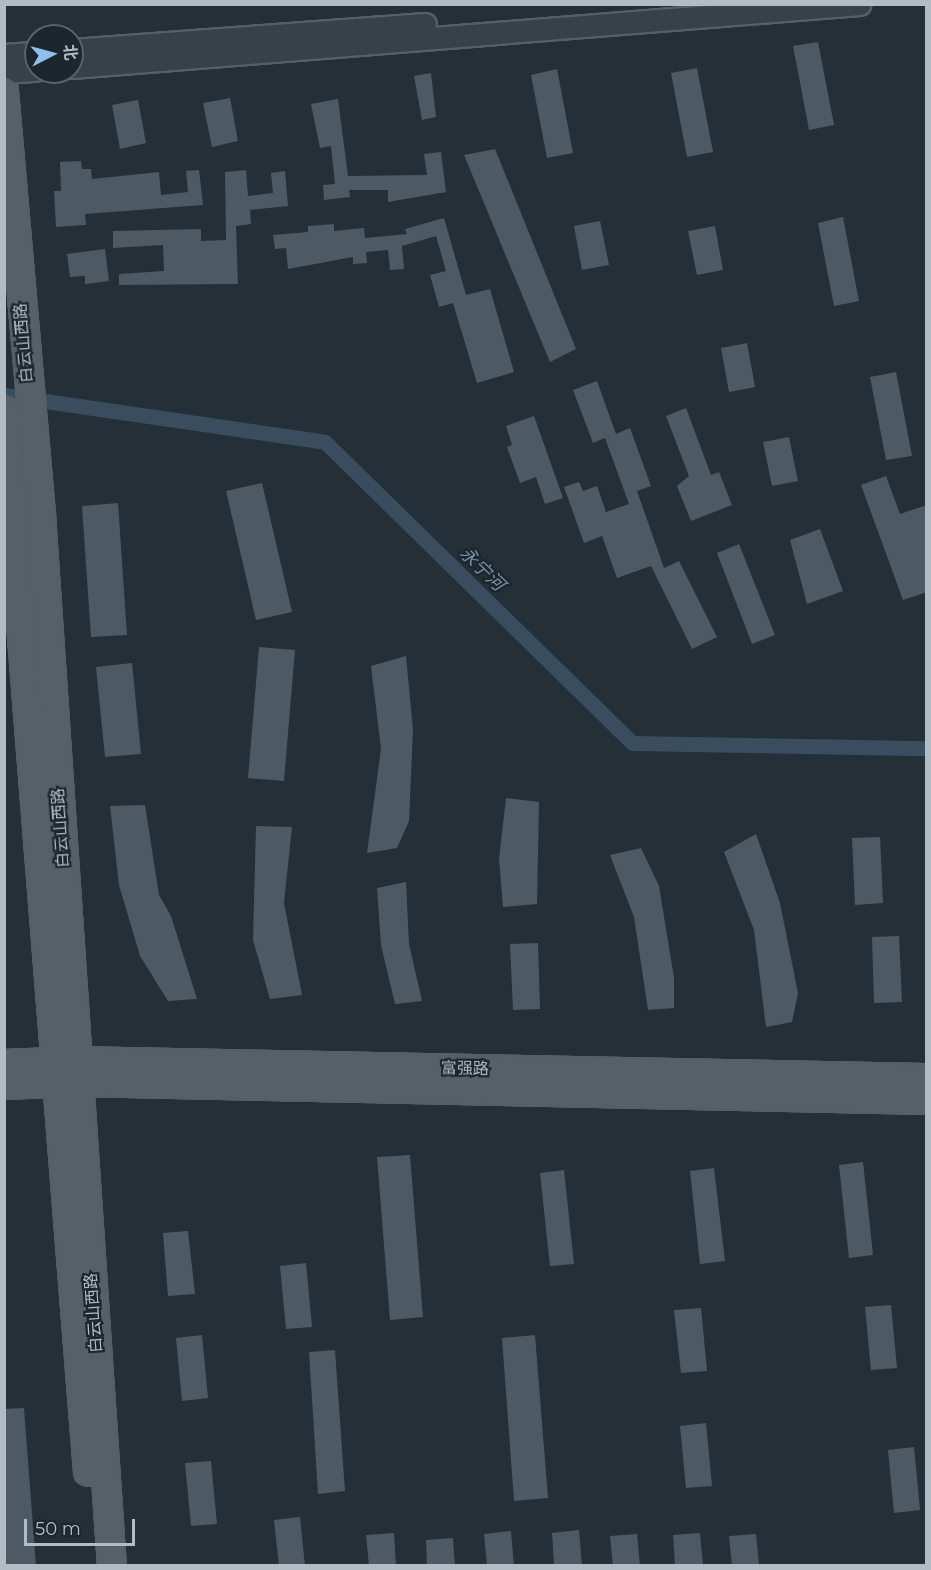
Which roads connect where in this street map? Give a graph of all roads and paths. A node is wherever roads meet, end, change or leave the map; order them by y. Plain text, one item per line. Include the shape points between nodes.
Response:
1 (694, 4) edge
2 (859, 4) edge
3 (626, 12) edge
4 (84, 49) edge
5 (24, 54) edge
6 (4, 55) edge
7 (84, 66) edge
8 (24, 71) edge
9 (4, 72) edge
10 (4, 91) edge
11 (6, 419) edge
12 (4, 1064) edge
13 (66, 1072) junction
14 (927, 1078) edge
15 (4, 1085) edge
16 (927, 1100) edge
17 (95, 1566) edge
18 (112, 1566) edge

1 - 3 street
2 - 3 street
3 - 4 street
3 - 7 street
5 - 6 street
8 - 9 street
10 - 13 main road, 白云山西路 via 33,432
11 - 13 main road, 白云山西路
12 - 13 main road, 富强路
13 - 14 main road, 富强路
13 - 15 main road, 富强路
13 - 16 main road, 富强路
13 - 17 main road, 白云山西路
13 - 18 main road, 白云山西路

